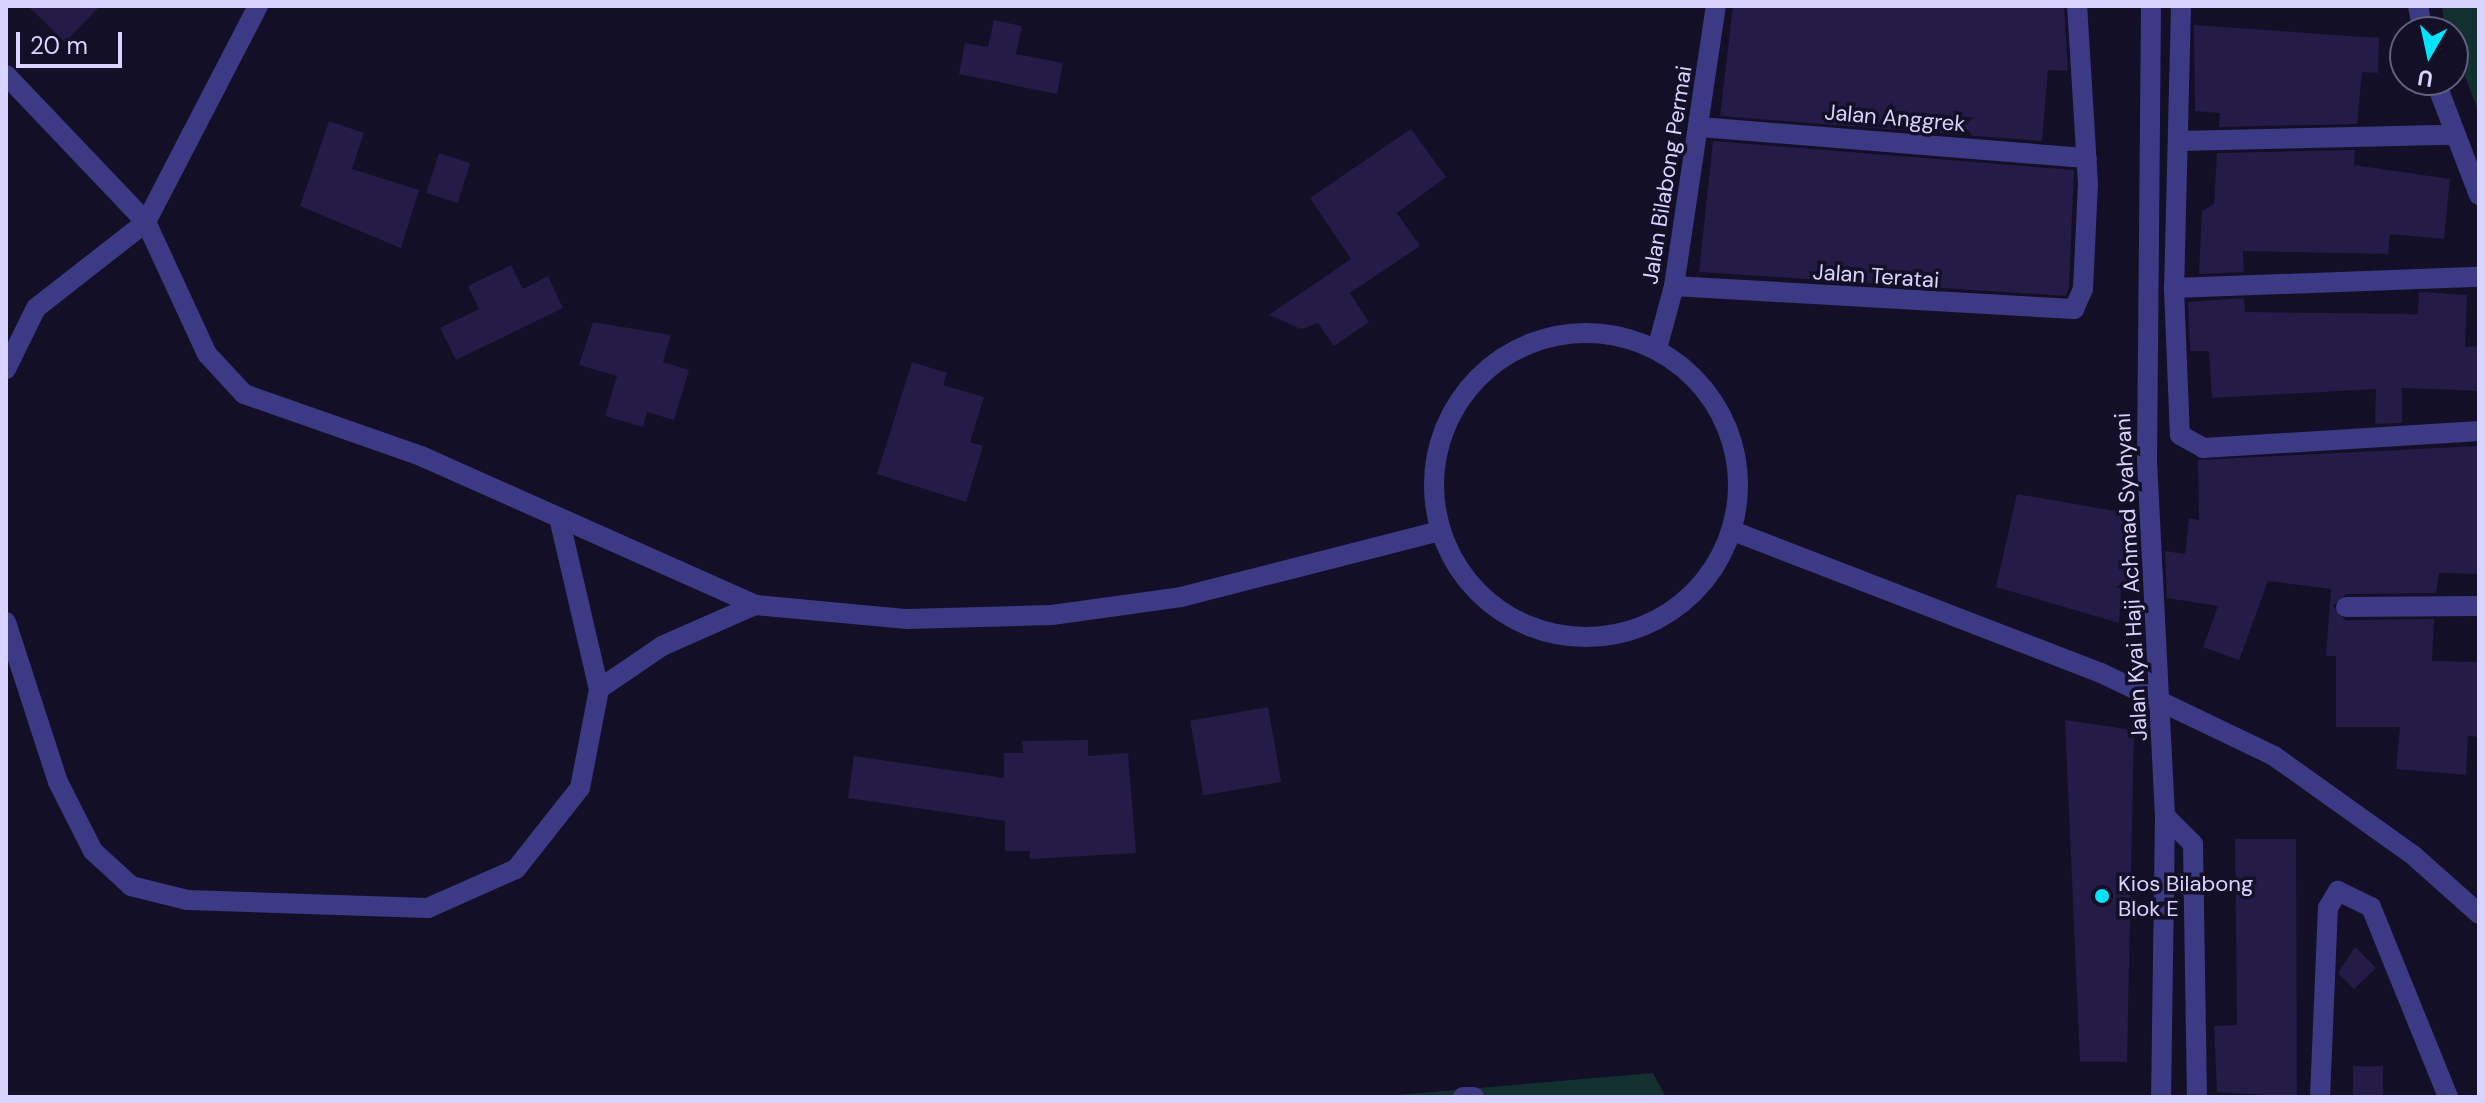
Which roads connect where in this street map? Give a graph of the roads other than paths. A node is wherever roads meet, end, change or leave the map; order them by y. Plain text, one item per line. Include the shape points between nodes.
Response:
1 (258, 6) edge
2 (1716, 6) edge
3 (2077, 6) edge
4 (2151, 6) edge
5 (2181, 6) edge
6 (6, 75) edge
7 (2440, 96) edge
8 (1700, 127) junction
9 (2451, 135) junction
10 (2178, 141) junction
11 (2087, 158) junction
12 (2479, 195) edge
13 (146, 222) junction
14 (2479, 277) edge
15 (1674, 286) junction
16 (2174, 288) junction
17 (1657, 349) junction
18 (6, 369) edge
19 (2479, 431) edge
20 (560, 522) junction
21 (1439, 531) junction
22 (1733, 531) junction
23 (755, 605) junction
24 (2479, 606) edge
25 (2346, 607) dead end
26 (6, 622) edge
27 (599, 689) junction
28 (2162, 704) junction
29 (2165, 816) junction
30 (2479, 914) edge
31 (1463, 1097) edge
32 (1474, 1097) edge
33 (2161, 1097) edge
34 (2197, 1097) edge
35 (2320, 1097) edge
36 (2448, 1097) edge

1 - 13 street
2 - 8 street, Jalan Bilabong Permai
3 - 11 street
4 - 28 street, Jalan Kyai Haji Achmad Syahyani via 2147,461
5 - 10 street
6 - 13 street
7 - 9 street
8 - 11 street, Jalan Anggrek
8 - 15 street, Jalan Bilabong Permai
9 - 10 street
9 - 12 street
10 - 16 street
11 - 15 street, Jalan Teratai via 2083,289 2074,309
13 - 18 street via 36,308
13 - 20 street via 207,354 244,394 421,456
14 - 16 street
15 - 17 street, Jalan Bilabong Permai
16 - 19 street via 2177,427 2190,445
17 - 21 street via 1599,333 1539,339 1487,368 1449,414 1432,472
17 - 22 street via 1699,382 1728,427 1740,478
20 - 23 street
20 - 27 street
21 - 22 street via 1465,580 1507,617 1559,636 1614,636 1666,616 1707,580
21 - 23 street via 1181,597 1052,615 907,619
22 - 28 street via 1976,622
23 - 27 street via 662,646
24 - 25 street
26 - 27 street via 58,782 93,851 131,886 187,900 428,908 516,869 580,788
28 - 29 street, Jalan Kyai Haji Achmad Syahyani
28 - 30 street via 2274,756 2414,856
29 - 33 street, Jalan Kyai Haji Achmad Syahyani
29 - 34 street via 2193,844
31 - 32 street
35 - 36 street via 2328,908 2338,891 2371,907

